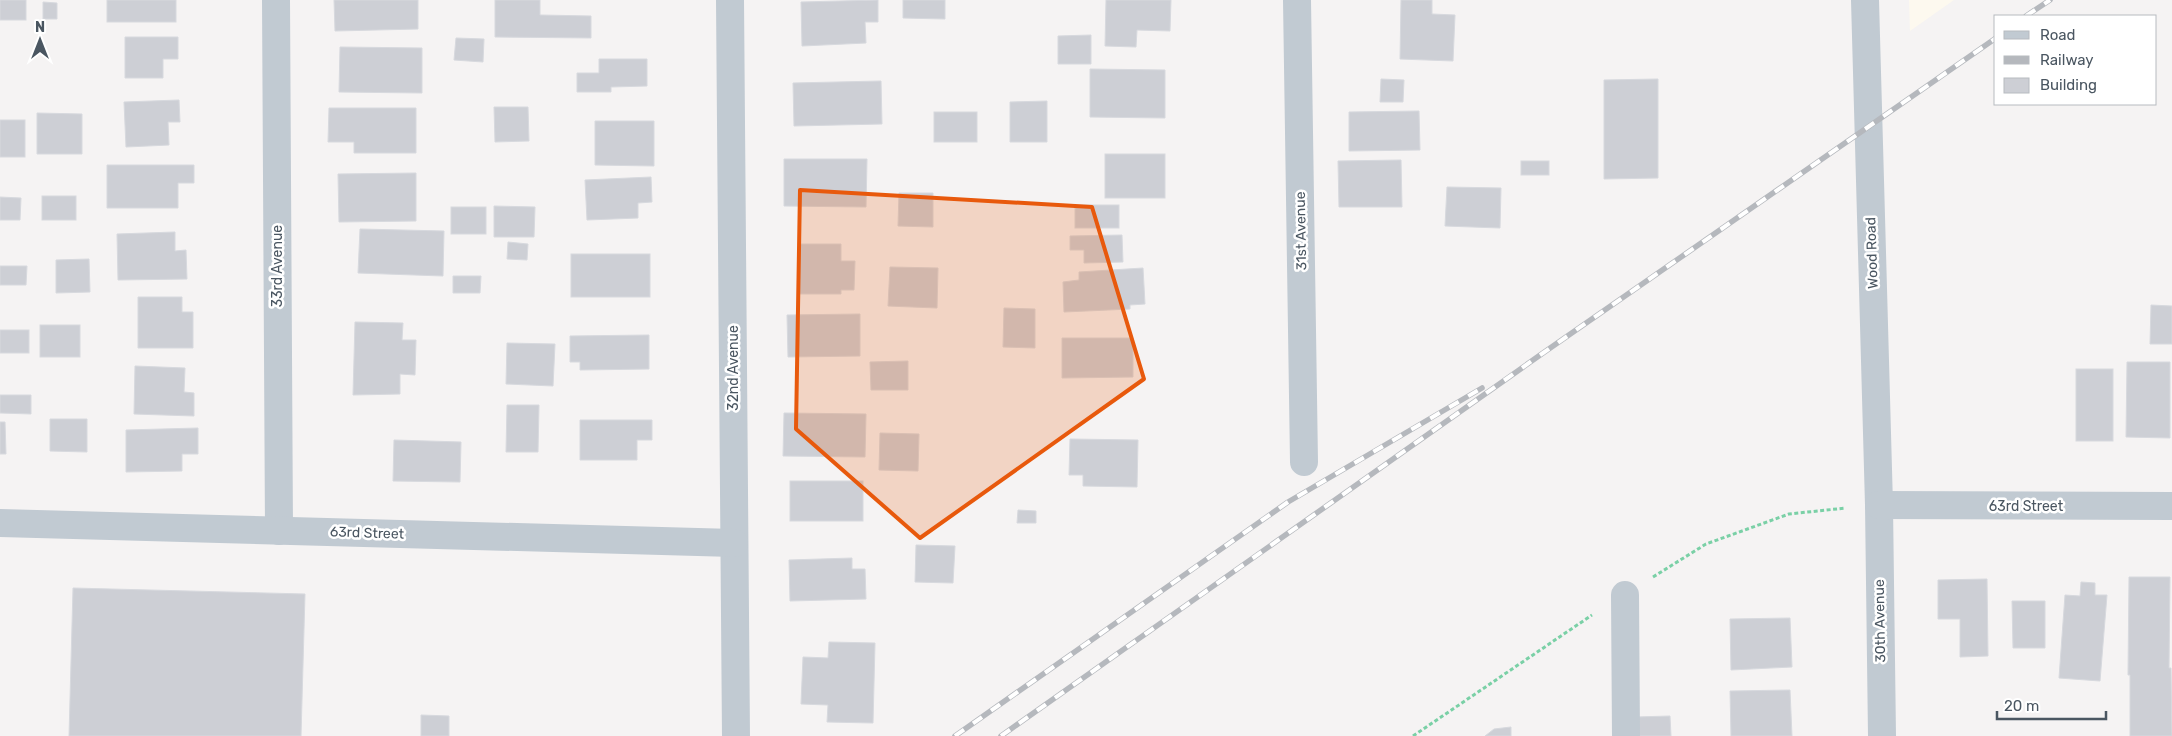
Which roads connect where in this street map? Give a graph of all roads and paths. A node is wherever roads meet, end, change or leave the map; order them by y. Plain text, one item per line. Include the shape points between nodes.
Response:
1 (276, 0) edge
2 (730, 0) edge
3 (1297, 0) edge
4 (1865, 0) edge
5 (1304, 462) dead end
6 (1879, 505) junction
7 (2172, 506) edge
8 (0, 523) edge
9 (279, 531) junction
10 (734, 543) junction
11 (1625, 595) dead end
12 (736, 736) edge
13 (1626, 736) edge
14 (1882, 736) edge

1 - 9 street, 33rd Avenue
2 - 10 street, 32nd Avenue
3 - 5 street, 31st Avenue
4 - 6 street, Wood Road
6 - 7 street, 63rd Street
6 - 14 street, 30th Avenue
8 - 9 street, 63rd Street
9 - 10 street, 63rd Street
10 - 12 street, 32nd Avenue
11 - 13 street

